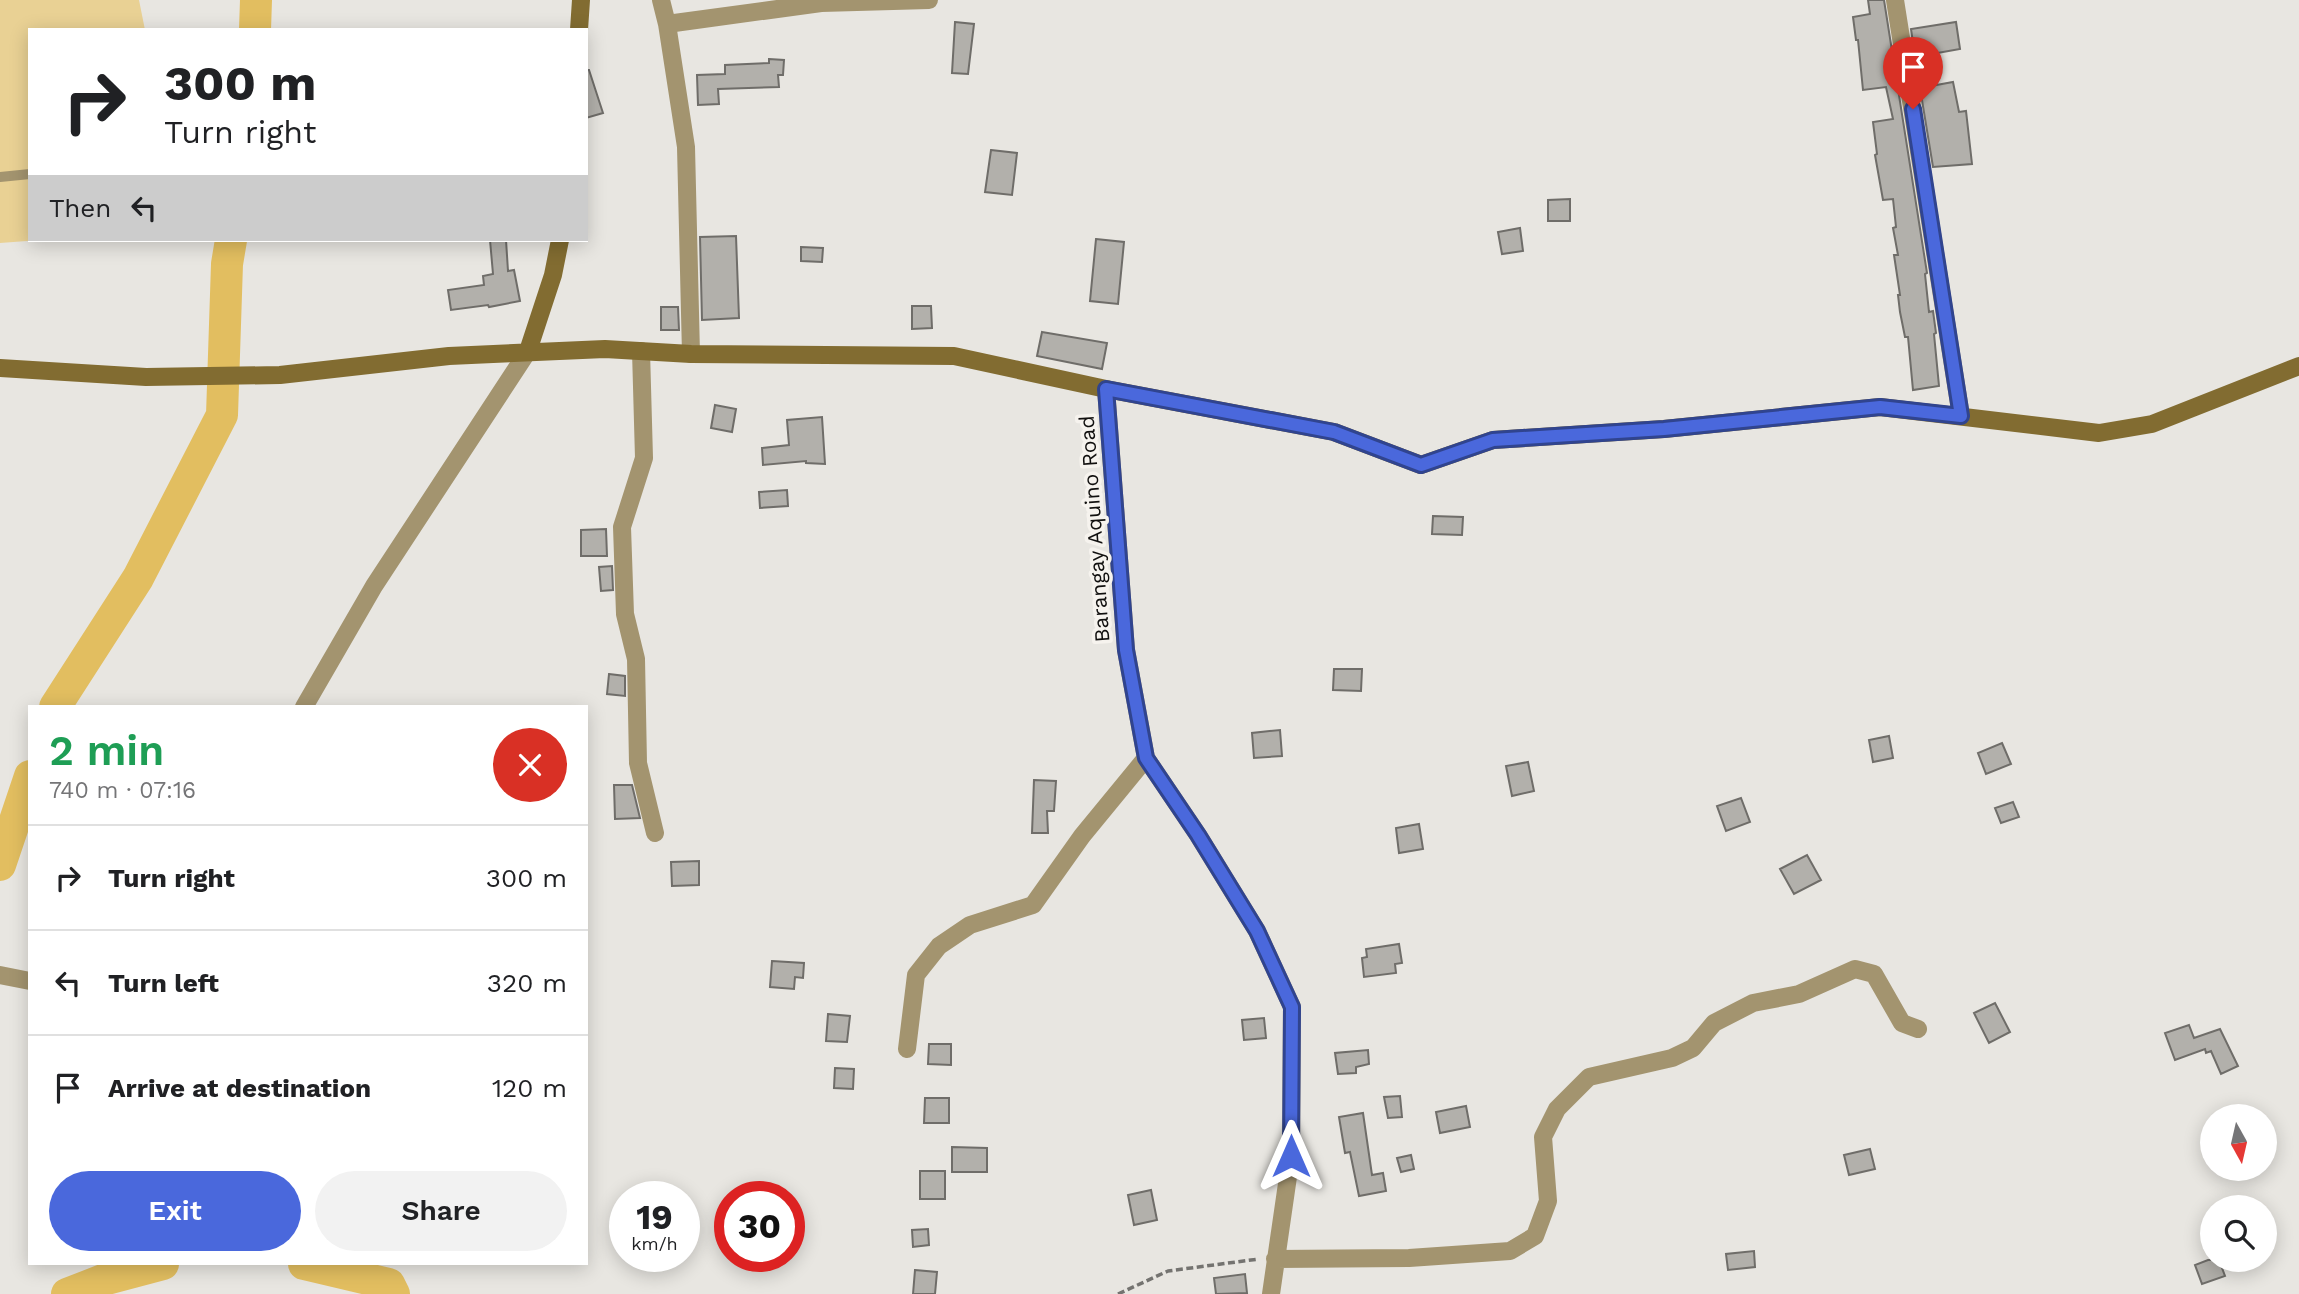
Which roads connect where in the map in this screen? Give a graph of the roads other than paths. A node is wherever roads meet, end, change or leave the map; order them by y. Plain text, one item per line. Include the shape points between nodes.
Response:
1 (581, 0) edge
2 (661, 0) edge
3 (929, 0) edge
4 (1895, 0) edge
5 (667, 24) junction
6 (579, 28) edge
7 (28, 174) edge
8 (0, 177) edge
9 (559, 242) edge
10 (528, 351) junction
11 (641, 351) junction
12 (691, 354) junction
13 (2299, 366) edge
14 (0, 368) edge
15 (1106, 389) junction
16 (1961, 416) junction
17 (305, 705) edge
18 (1146, 758) junction
19 (655, 833) dead end
20 (0, 975) edge
21 (28, 981) edge
22 (1919, 1029) dead end
23 (907, 1049) dead end
24 (1275, 1259) junction
25 (1271, 1294) edge

1 - 6 street
2 - 5 street
3 - 5 street via 821,3
4 - 16 street
5 - 12 street via 686,146
7 - 8 lane
9 - 10 street
10 - 11 street
10 - 14 street via 280,375 146,377
10 - 17 street via 374,586
11 - 12 street
11 - 19 street via 644,458 622,527 625,614 636,659 638,763
12 - 15 street via 954,356
13 - 16 street via 2152,424 2099,433
15 - 16 street via 1334,432 1421,465 1493,440 1664,429 1880,407
15 - 18 street, Barangay Aquino Road via 1126,650
18 - 23 street via 1033,905 970,925 939,946 916,975
18 - 24 street, Barangay Aquino Road via 1257,931 1292,1007 1291,1156
20 - 21 street
22 - 24 street via 1902,1024 1874,974 1855,969 1798,994 1753,1003 1714,1023 1693,1048 1672,1058 1589,1077 1557,1109 1543,1137 1548,1201 1535,1236 1510,1251 1409,1258
24 - 25 street, Barangay Aquino Road

